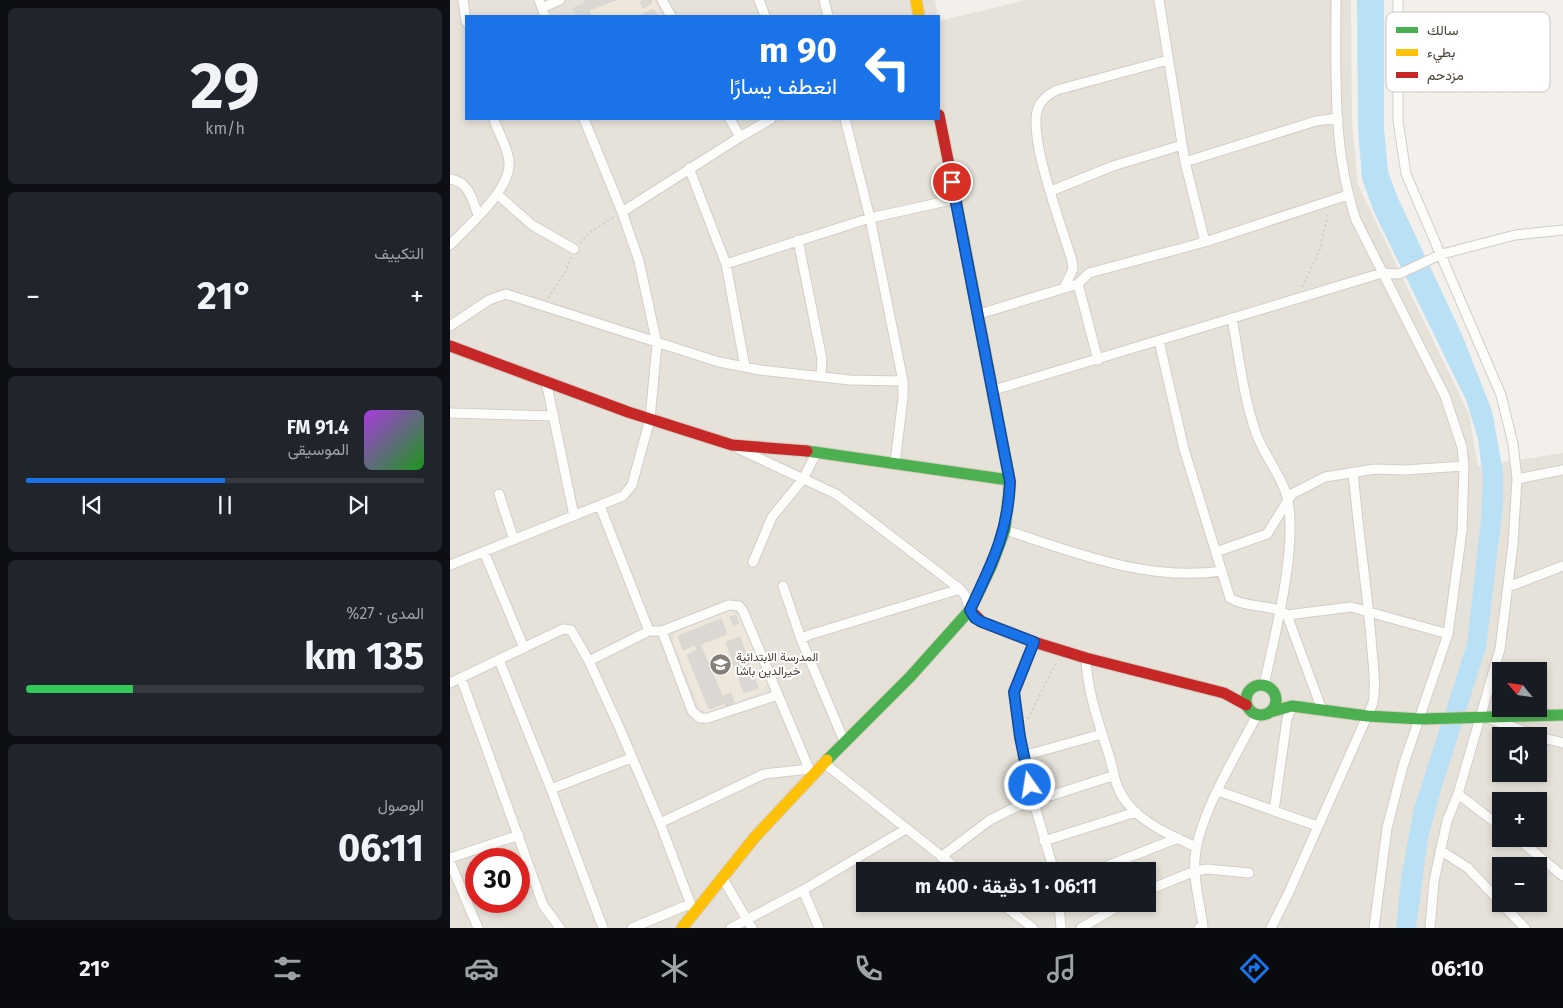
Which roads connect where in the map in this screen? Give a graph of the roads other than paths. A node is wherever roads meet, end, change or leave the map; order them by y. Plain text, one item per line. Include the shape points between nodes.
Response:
1 (463, 0) edge
2 (560, 0) edge
3 (662, 0) edge
4 (759, 0) edge
5 (824, 0) edge
6 (916, 0) edge
7 (1159, 0) edge
8 (1336, 0) edge
9 (542, 8) edge
10 (465, 15) edge
11 (670, 15) edge
12 (763, 15) edge
13 (828, 15) edge
14 (919, 15) edge
15 (1168, 60) junction
16 (1398, 92) edge
17 (1338, 118) junction
18 (494, 120) edge
19 (584, 120) edge
20 (731, 120) edge
21 (769, 120) edge
22 (845, 120) edge
23 (940, 120) edge
24 (740, 137) junction
25 (1182, 145) junction
26 (1185, 162) junction
27 (689, 168) junction
28 (450, 179) edge
29 (1051, 191) junction
30 (497, 194) junction
31 (1348, 195) junction
32 (956, 199) junction
33 (622, 212) junction
34 (478, 215) junction
35 (870, 218) junction
36 (1563, 230) edge
37 (798, 240) junction
38 (1205, 242) junction
39 (450, 245) edge
40 (574, 249) dead end
41 (1442, 254) junction
42 (726, 264) junction
43 (1382, 273) junction
44 (1078, 284) junction
45 (1064, 288) junction
46 (979, 314) junction
47 (1232, 318) junction
48 (450, 326) edge
49 (1159, 341) junction
50 (657, 344) junction
51 (450, 346) edge
52 (1098, 360) junction
53 (745, 367) junction
54 (822, 376) junction
55 (546, 381) junction
56 (903, 381) junction
57 (994, 390) junction
58 (450, 413) edge
59 (554, 416) junction
60 (650, 419) junction
61 (732, 446) junction
62 (817, 452) junction
63 (895, 463) junction
64 (1464, 466) junction
65 (1563, 470) edge
66 (1354, 472) junction
67 (803, 479) junction
68 (1517, 479) junction
69 (1009, 480) junction
70 (499, 494) dead end
71 (1288, 500) junction
72 (600, 506) junction
73 (574, 516) junction
74 (1005, 530) junction
75 (514, 540) junction
76 (484, 552) junction
77 (1216, 552) junction
78 (753, 562) dead end
79 (450, 565) edge
80 (1563, 566) edge
81 (1222, 571) junction
82 (783, 586) dead end
83 (1508, 587) junction
84 (960, 589) junction
85 (970, 610) junction
86 (1368, 610) junction
87 (1283, 612) junction
88 (649, 631) junction
89 (662, 631) junction
90 (1448, 634) junction
91 (801, 639) junction
92 (1034, 642) junction
93 (524, 648) junction
94 (1086, 658) junction
95 (499, 660) junction
96 (589, 661) junction
97 (460, 678) junction
98 (450, 684) edge
99 (1264, 685) junction
100 (1249, 690) junction
101 (1274, 692) junction
102 (1224, 694) junction
103 (778, 695) junction
104 (1246, 705) junction
105 (1292, 706) junction
106 (1322, 710) junction
107 (1270, 712) junction
108 (1257, 714) junction
109 (1563, 715) edge
110 (1367, 716) junction
111 (1478, 718) junction
112 (1421, 719) junction
113 (1508, 727) edge
114 (1102, 734) junction
115 (1547, 739) edge
116 (844, 741) junction
117 (1563, 743) edge
118 (1023, 756) junction
119 (631, 758) junction
120 (824, 763) junction
121 (811, 771) junction
122 (1112, 776) junction
123 (551, 789) junction
124 (1218, 791) junction
125 (1458, 794) junction
126 (1033, 800) junction
127 (1274, 811) junction
128 (1136, 812) junction
129 (1492, 820) edge
130 (660, 823) junction
131 (1318, 826) junction
132 (906, 829) junction
133 (519, 835) junction
134 (1178, 838) junction
135 (1044, 841) junction
136 (1196, 847) junction
137 (1528, 847) edge
138 (1440, 850) junction
139 (941, 857) junction
140 (450, 860) edge
141 (948, 862) edge
142 (1051, 862) edge
143 (1117, 862) edge
144 (1195, 871) junction
145 (1248, 873) dead end
146 (1563, 876) edge
147 (722, 879) junction
148 (1156, 887) edge
149 (803, 890) junction
150 (1492, 894) edge
151 (692, 908) junction
152 (1012, 912) edge
153 (1060, 912) edge
154 (1108, 912) edge
155 (1509, 912) edge
156 (746, 919) junction
157 (478, 928) edge
158 (560, 928) edge
159 (602, 928) edge
160 (632, 928) edge
161 (682, 928) edge
162 (731, 928) edge
163 (752, 928) edge
164 (819, 928) edge
165 (1033, 928) edge
166 (1061, 928) edge
167 (1080, 928) edge
168 (1199, 928) edge
169 (1271, 928) edge
170 (1374, 928) edge
171 (1430, 928) edge
172 (1525, 928) edge

1 - 10 street
2 - 9 street
3 - 11 street
4 - 12 street
5 - 13 street
6 - 14 street
7 - 15 street
8 - 17 street
15 - 25 street
15 - 29 street via 1057,90 1044,98 1038,107 1035,136
16 - 41 street via 1402,155 1411,188
17 - 26 street via 1316,121
17 - 31 street via 1339,151
18 - 30 street via 509,161 508,172
19 - 33 street
20 - 24 street
21 - 24 street
22 - 35 street
23 - 32 street
24 - 27 street
25 - 26 street
25 - 29 street via 1113,166
26 - 38 street
27 - 33 street
27 - 42 street
28 - 34 street via 466,186
29 - 45 street via 1073,269
30 - 34 street
30 - 40 street via 532,225
31 - 38 street
31 - 43 street via 1356,220
32 - 35 street
32 - 46 street
33 - 50 street via 639,261
34 - 39 street
35 - 37 street
35 - 56 street
36 - 41 street via 1515,235
37 - 42 street
37 - 54 street via 822,359
38 - 44 street via 1089,273
41 - 43 street via 1399,274
41 - 68 street via 1501,395 1513,444
42 - 53 street
43 - 47 street
43 - 64 street via 1445,396 1462,447
44 - 45 street
44 - 52 street
45 - 46 street
46 - 57 street
47 - 49 street
47 - 71 street via 1256,435
48 - 50 street via 489,300 506,294
49 - 52 street
49 - 77 street via 1184,449
50 - 53 street
50 - 60 street
51 - 55 street
52 - 57 street
53 - 54 street
54 - 56 street
55 - 59 street
55 - 60 street
56 - 63 street
57 - 69 street
58 - 59 street
59 - 73 street
60 - 61 street
60 - 72 street via 632,485 623,496
61 - 62 street
61 - 67 street
62 - 63 street
62 - 67 street
63 - 69 street
64 - 66 street
64 - 90 street via 1461,541
65 - 68 street
66 - 71 street via 1320,478 1292,494
66 - 86 street via 1358,539
67 - 78 street via 772,517
67 - 84 street via 836,494
68 - 83 street
69 - 74 street
70 - 75 street
71 - 77 street via 1268,534
71 - 87 street via 1290,525
72 - 73 street
72 - 88 street
73 - 75 street
74 - 81 street via 1131,568 1173,575
74 - 85 street
75 - 76 street
76 - 79 street
76 - 93 street
77 - 81 street
80 - 83 street
81 - 87 street via 1230,598
82 - 91 street
83 - 111 street via 1500,649
84 - 85 street
84 - 91 street
85 - 92 street via 982,622
85 - 116 street via 910,677
86 - 87 street via 1351,607
86 - 90 street
86 - 110 street via 1375,688
87 - 99 street
87 - 106 street
88 - 89 street
88 - 96 street
89 - 103 street via 696,716 708,718
89 - 103 street via 729,605 739,606
90 - 112 street
91 - 116 street
92 - 94 street
92 - 118 street via 1014,692
93 - 95 street
93 - 96 street via 568,628
94 - 102 street
94 - 114 street
95 - 97 street
95 - 123 street
96 - 119 street
97 - 98 street
97 - 133 street
99 - 100 street via 1256,685
99 - 101 street
100 - 102 street
100 - 104 street
101 - 105 street
101 - 107 street via 1275,705
102 - 104 street
103 - 121 street
104 - 108 street
105 - 106 street
105 - 107 street
105 - 127 street via 1287,719
106 - 110 street
107 - 108 street
108 - 124 street
109 - 111 street
110 - 112 street
110 - 131 street
111 - 112 street
111 - 113 street
111 - 125 street
112 - 170 street via 1403,766 1387,828
114 - 118 street
114 - 122 street
115 - 117 street
116 - 120 street
118 - 126 street
119 - 123 street
119 - 130 street
120 - 121 street
120 - 132 street
121 - 130 street via 764,774
121 - 147 street
122 - 126 street
122 - 128 street
123 - 159 street
124 - 127 street
124 - 136 street
125 - 129 street
125 - 138 street
126 - 135 street
126 - 139 street via 990,820
127 - 131 street
128 - 134 street
128 - 135 street
130 - 151 street
131 - 169 street
132 - 139 street
132 - 149 street
133 - 140 street
133 - 158 street via 544,904
134 - 136 street
134 - 143 street
135 - 142 street
136 - 144 street
137 - 146 street
138 - 150 street via 1468,868
138 - 171 street
139 - 141 street
140 - 157 street
144 - 145 street
144 - 148 street
144 - 168 street via 1203,926
147 - 151 street
147 - 156 street
149 - 156 street
149 - 164 street
151 - 160 street
151 - 161 street
152 - 165 street
153 - 166 street
154 - 167 street
155 - 172 street
156 - 162 street
156 - 163 street

